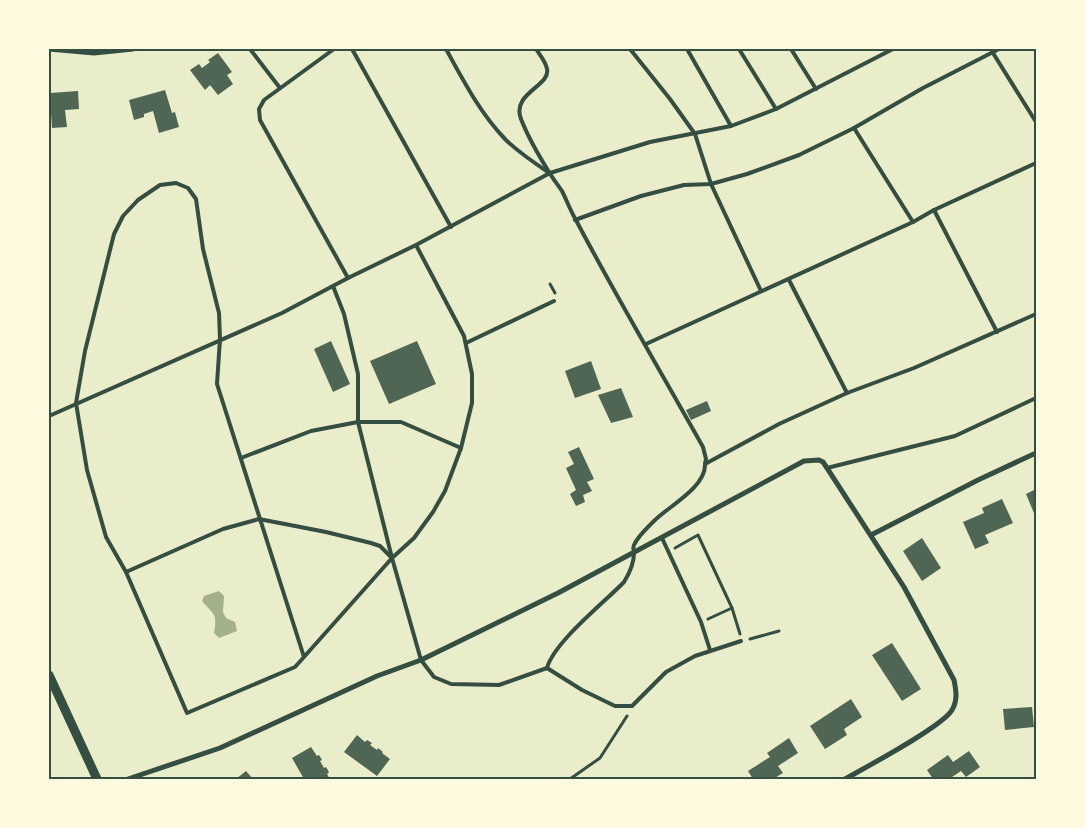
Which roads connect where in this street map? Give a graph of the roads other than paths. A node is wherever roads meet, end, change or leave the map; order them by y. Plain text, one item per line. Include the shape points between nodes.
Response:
1 (49, 49) edge
2 (133, 49) edge
3 (250, 49) edge
4 (334, 49) edge
5 (352, 49) edge
6 (446, 49) edge
7 (536, 49) edge
8 (630, 49) edge
9 (687, 49) edge
10 (739, 49) edge
11 (791, 49) edge
12 (880, 49) edge
13 (893, 49) edge
14 (999, 49) edge
15 (993, 52) junction
16 (885, 53) junction
17 (280, 88) junction
18 (816, 90) junction
19 (776, 109) junction
20 (1036, 122) edge
21 (732, 126) junction
22 (854, 128) junction
23 (695, 134) junction
24 (1036, 163) edge
25 (550, 173) junction
26 (711, 184) junction
27 (934, 210) junction
28 (575, 220) junction
29 (913, 222) junction
30 (451, 227) junction
31 (416, 245) junction
32 (348, 278) junction
33 (789, 280) junction
34 (333, 286) junction
35 (761, 291) junction
36 (554, 301) dead end
37 (1036, 314) edge
38 (997, 332) junction
39 (220, 340) junction
40 (466, 344) junction
41 (646, 344) junction
42 (847, 393) junction
43 (1036, 398) edge
44 (76, 403) junction
45 (49, 416) edge
46 (358, 422) junction
47 (461, 448) junction
48 (1036, 453) edge
49 (241, 458) junction
50 (705, 464) junction
51 (827, 468) junction
52 (259, 519) junction
53 (872, 535) junction
54 (662, 538) junction
55 (634, 553) junction
56 (392, 558) junction
57 (126, 572) junction
58 (741, 641) road end
59 (710, 650) junction
60 (304, 657) junction
61 (421, 660) junction
62 (547, 668) junction
63 (49, 675) edge
64 (97, 779) edge
65 (128, 779) edge
66 (845, 779) edge

1 - 2 street via 94,52
3 - 17 lane
4 - 17 lane
5 - 30 lane
6 - 25 lane via 495,127 518,151
7 - 25 lane via 547,74 522,101 520,118
8 - 23 lane
9 - 21 lane
10 - 19 lane
11 - 18 lane
12 - 16 lane
13 - 16 lane
14 - 15 lane
15 - 20 lane
15 - 22 lane
16 - 18 lane
17 - 32 lane via 264,100 259,109 260,120
18 - 19 lane
19 - 21 lane
21 - 23 lane
22 - 26 lane via 799,155
22 - 29 lane
23 - 25 lane via 650,142
23 - 26 lane
24 - 27 lane
25 - 28 lane
25 - 30 lane
26 - 28 lane via 684,185 641,196
26 - 35 lane
27 - 29 lane
27 - 38 lane
28 - 41 lane
29 - 33 lane
30 - 31 lane
31 - 32 lane
31 - 40 lane
32 - 34 lane
33 - 35 lane
33 - 42 lane
34 - 39 lane
34 - 46 lane via 344,314 358,374
35 - 41 lane
36 - 40 lane
37 - 38 lane
38 - 42 lane
39 - 44 lane
39 - 44 lane via 219,313 203,249 196,199 188,188 176,183 160,185 138,200 123,216 114,234
39 - 49 lane via 217,384
40 - 47 lane via 472,374 472,403
41 - 50 lane via 703,447
42 - 50 lane via 779,424
43 - 51 lane via 955,436
44 - 45 lane
44 - 57 lane via 87,470 103,527
46 - 47 lane via 401,422
46 - 49 lane via 311,431
46 - 56 lane
47 - 56 lane via 445,491 433,512 414,538
48 - 53 street
49 - 52 lane
50 - 55 lane via 698,484 647,528 637,540
51 - 53 street
51 - 54 street via 819,460 804,461
52 - 56 lane via 372,543
52 - 57 lane via 223,529
52 - 60 lane
53 - 66 street via 954,680 957,695 952,711 935,726
54 - 55 street
54 - 59 lane via 701,622
55 - 61 street
55 - 62 lane via 624,582 561,645
56 - 60 lane
56 - 61 lane
57 - 60 lane via 187,714 295,666
58 - 59 lane
59 - 62 lane via 666,672 632,706 615,706
61 - 62 lane via 434,677 451,684 499,685
61 - 65 street via 377,676 220,748
63 - 64 street

